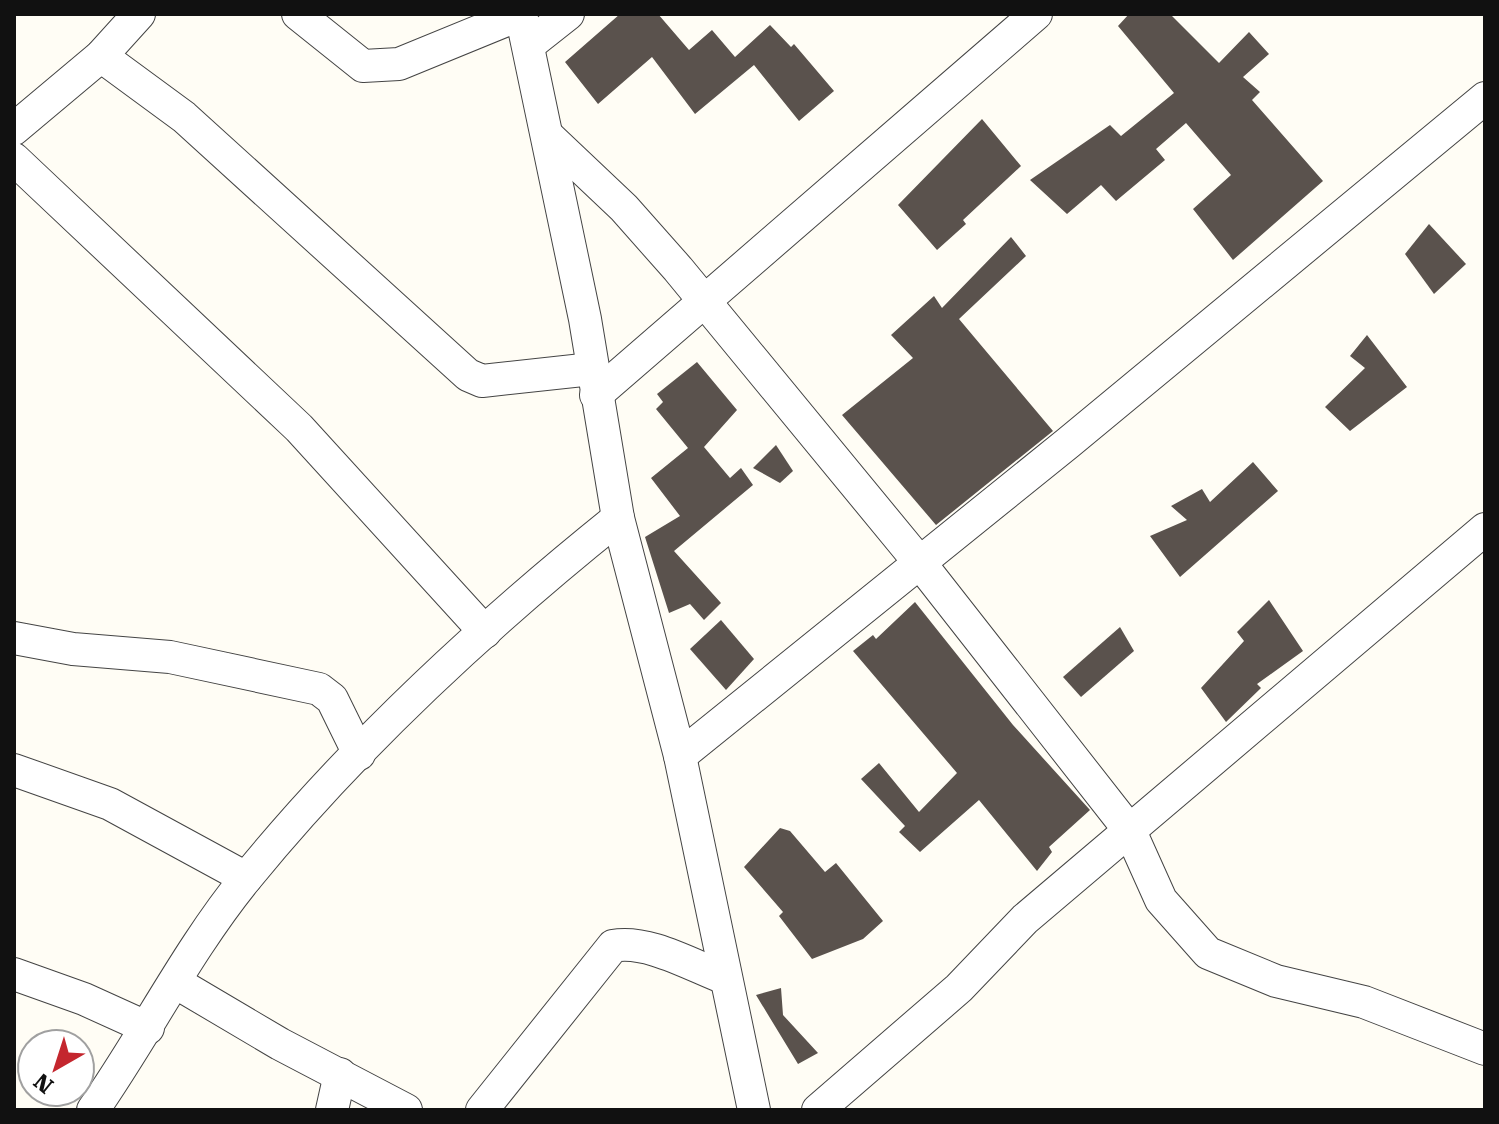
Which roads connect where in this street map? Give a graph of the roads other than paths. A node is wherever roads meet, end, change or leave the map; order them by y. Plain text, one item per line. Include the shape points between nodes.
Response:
1 (139, 14) edge
2 (298, 14) edge
3 (568, 14) edge
4 (1036, 14) edge
5 (525, 29) edge
6 (101, 56) junction
7 (1485, 98) edge
8 (14, 129) edge
9 (549, 137) junction
10 (14, 159) edge
11 (701, 301) junction
12 (594, 382) junction
13 (618, 518) junction
14 (1485, 529) edge
15 (920, 563) junction
16 (485, 632) junction
17 (14, 638) edge
18 (359, 754) junction
19 (680, 756) junction
20 (14, 770) edge
21 (1130, 831) junction
22 (246, 878) junction
23 (14, 974) edge
24 (725, 978) junction
25 (175, 982) junction
26 (148, 1028) junction
27 (1485, 1049) edge
28 (340, 1074) junction
29 (93, 1110) edge
30 (332, 1110) edge
31 (406, 1110) edge
32 (482, 1110) edge
33 (754, 1110) edge
34 (818, 1110) edge

1 - 6 street
2 - 5 street via 363,66 399,64
3 - 5 street
4 - 11 street
5 - 9 street
6 - 8 street
6 - 12 street via 184,117 468,375 482,381
7 - 15 street
9 - 11 street via 624,208
9 - 12 street
10 - 16 street via 299,428
11 - 12 street
11 - 15 street
12 - 13 street
13 - 16 street
13 - 19 street
14 - 21 street
15 - 19 street
15 - 21 street
16 - 18 street
17 - 18 street via 170,657 319,689 332,699
18 - 22 street
19 - 24 street
20 - 22 street via 110,804
21 - 27 street via 1161,900 1208,953 1276,981 1364,1002
21 - 34 street via 1025,919 959,988
22 - 25 street
23 - 26 street
24 - 32 street via 646,948 613,946
24 - 33 street
25 - 26 street
25 - 28 street
26 - 29 street
28 - 30 street
28 - 31 street

